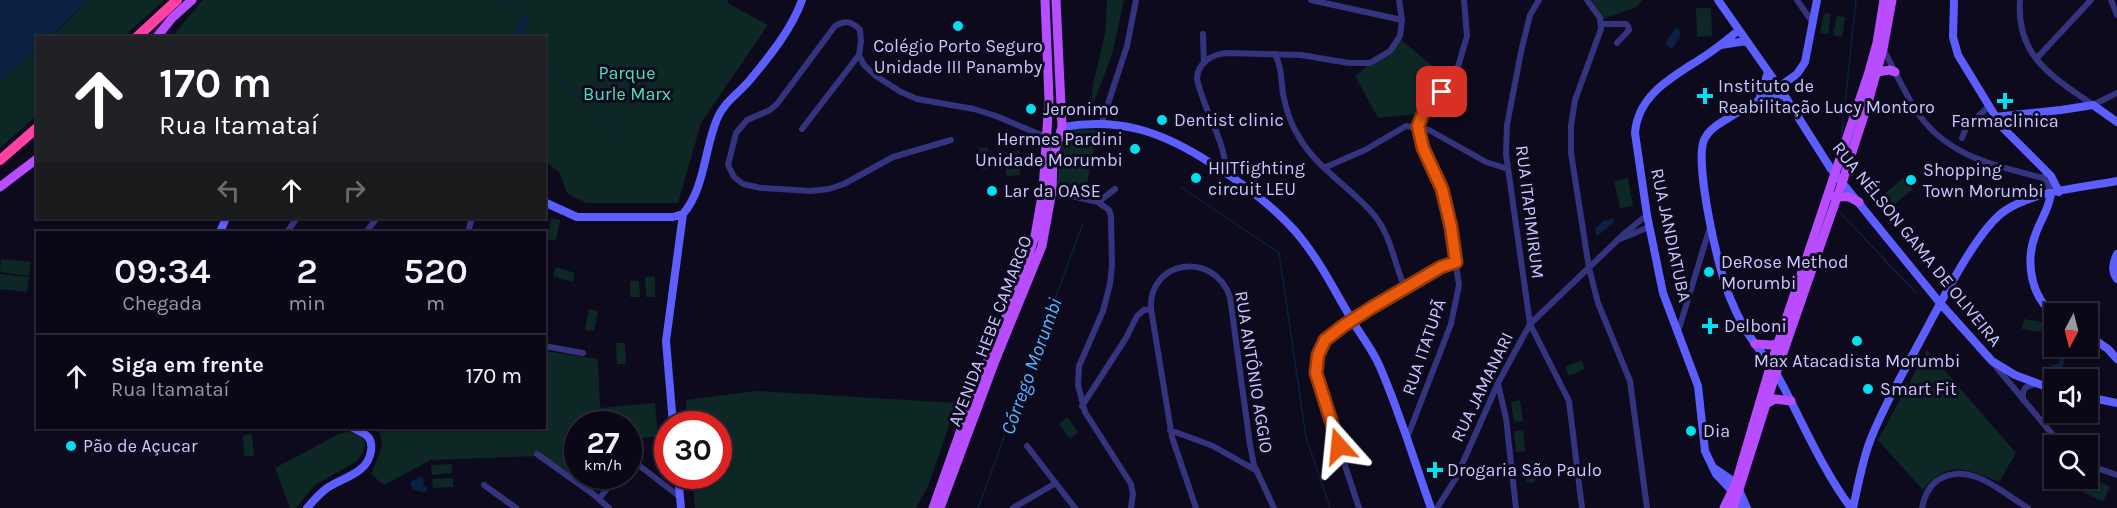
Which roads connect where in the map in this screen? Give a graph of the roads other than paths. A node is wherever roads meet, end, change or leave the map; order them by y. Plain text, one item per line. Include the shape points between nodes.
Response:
1 (177, 0) edge
2 (192, 0) edge
3 (802, 0) edge
4 (1045, 0) edge
5 (1056, 0) edge
6 (1136, 0) edge
7 (1311, 0) edge
8 (1399, 0) edge
9 (1464, 0) edge
10 (1539, 0) edge
11 (1587, 0) edge
12 (1718, 0) edge
13 (1797, 0) edge
14 (1817, 0) edge
15 (1884, 0) edge
16 (1892, 0) edge
17 (1954, 0) edge
18 (2020, 0) edge
19 (2091, 0) edge
20 (2111, 0) edge
21 (2117, 15) edge
22 (1402, 20) junction
23 (1601, 24) junction
24 (1813, 24) junction
25 (1046, 29) junction
26 (1739, 30) junction
27 (1203, 34) dead end
28 (138, 36) edge
29 (158, 36) edge
30 (1057, 39) junction
31 (1746, 41) junction
32 (1617, 43) dead end
33 (1721, 45) junction
34 (1880, 46) junction
35 (1275, 54) junction
36 (859, 55) junction
37 (2036, 59) junction
38 (1204, 63) junction
39 (1768, 72) junction
40 (1877, 72) junction
41 (1895, 72) junction
42 (1779, 87) junction
43 (2117, 93) edge
44 (1785, 96) junction
45 (1048, 99) junction
46 (1759, 100) junction
47 (2093, 105) junction
48 (1989, 106) junction
49 (1062, 114) junction
50 (1995, 117) junction
51 (1102, 122) junction
52 (2117, 122) edge
53 (1084, 123) junction
54 (1418, 126) junction
55 (1062, 127) junction
56 (36, 129) edge
57 (802, 129) dead end
58 (1046, 134) junction
59 (1962, 138) dead end
60 (951, 140) dead end
61 (1, 160) edge
62 (36, 160) edge
63 (1326, 167) junction
64 (1508, 169) junction
65 (1226, 172) junction
66 (1835, 174) junction
67 (2045, 175) junction
68 (2117, 181) edge
69 (1842, 183) junction
70 (0, 187) edge
71 (1115, 189) dead end
72 (1048, 191) junction
73 (2055, 193) junction
74 (1837, 196) junction
75 (1827, 197) junction
76 (1098, 202) junction
77 (1859, 202) junction
78 (546, 203) edge
79 (683, 214) junction
80 (1647, 215) junction
81 (376, 219) edge
82 (1712, 224) junction
83 (1649, 227) junction
84 (367, 231) edge
85 (1619, 239) junction
86 (2117, 254) edge
87 (1456, 262) junction
88 (1589, 268) junction
89 (2117, 279) edge
90 (1405, 288) junction
91 (1940, 303) junction
92 (2044, 305) edge
93 (1151, 309) junction
94 (1352, 320) junction
95 (1530, 324) junction
96 (1678, 332) junction
97 (1789, 339) junction
98 (2098, 342) edge
99 (1755, 344) junction
100 (1778, 344) junction
101 (546, 346) edge
102 (583, 353) dead end
103 (2117, 359) edge
104 (1992, 361) junction
105 (1771, 363) junction
106 (1776, 373) junction
107 (1498, 383) junction
108 (2035, 384) junction
109 (2044, 387) edge
110 (2098, 399) edge
111 (2023, 400) junction
112 (1791, 401) junction
113 (2117, 403) edge
114 (1766, 404) junction
115 (1082, 406) junction
116 (672, 411) edge
117 (355, 429) edge
118 (1170, 430) junction
119 (2053, 435) edge
120 (1407, 438) junction
121 (1027, 446) dead end
122 (537, 454) dead end
123 (642, 468) edge
124 (2098, 468) edge
125 (1257, 472) junction
126 (2117, 475) edge
127 (1056, 483) junction
128 (484, 485) dead end
129 (1858, 486) junction
130 (1736, 488) junction
131 (607, 489) edge
132 (679, 489) edge
133 (1838, 490) junction
134 (680, 497) junction
135 (599, 499) junction
136 (1736, 506) edge
137 (307, 508) edge
138 (516, 508) edge
139 (609, 508) edge
140 (681, 508) edge
141 (933, 508) edge
142 (940, 508) edge
143 (1013, 508) edge
144 (1075, 508) edge
145 (1131, 508) edge
146 (1196, 508) edge
147 (1274, 508) edge
148 (1359, 508) edge
149 (1431, 508) edge
150 (1437, 508) edge
151 (1516, 508) edge
152 (1582, 508) edge
153 (1647, 508) edge
154 (1724, 508) edge
155 (1747, 508) edge
156 (1852, 508) edge
157 (1922, 508) edge
158 (2028, 508) edge

1 - 28 highway
2 - 29 main road
3 - 79 street via 780,40 723,107 698,185
4 - 25 main road
5 - 30 main road, AVENIDA HEBE CAMARGO
6 - 51 street via 1127,46
7 - 22 street
8 - 22 street
9 - 54 street via 1467,36 1457,70 1424,111
10 - 64 street, RUA ITAPIMIRUM via 1528,23 1505,137
11 - 23 street
12 - 26 street, RUA NÉLSON GAMA DE OLIVEIRA
13 - 24 street
14 - 24 street
15 - 34 main road
16 - 34 main road
17 - 48 street via 1954,44
18 - 37 street via 2023,38
19 - 37 street
20 - 21 street
22 - 35 street via 1395,45 1370,63
23 - 32 street via 1628,26 1629,30
23 - 88 street via 1575,100 1571,126 1571,153
24 - 42 street via 1801,69
25 - 30 main road via 1048,35
25 - 45 main road
26 - 31 street, RUA NÉLSON GAMA DE OLIVEIRA
26 - 33 street, RUA JANDIATUBA
27 - 38 street
30 - 49 main road, AVENIDA HEBE CAMARGO
31 - 33 street, RUA JANDIATUBA
31 - 39 street, RUA NÉLSON GAMA DE OLIVEIRA
33 - 80 street, RUA JANDIATUBA via 1660,85 1636,120
34 - 40 main road
34 - 41 street
34 - 66 main road
35 - 38 street via 1225,53
35 - 63 street via 1294,129 1312,156
36 - 57 street
36 - 58 street via 869,70 917,99 974,109
36 - 60 street via 860,30 846,22 835,26 777,104 747,120 736,133 728,165 734,177 752,187 829,189 892,156
37 - 47 street
38 - 65 street via 1197,79 1222,144
39 - 42 street, RUA NÉLSON GAMA DE OLIVEIRA
39 - 46 street
40 - 41 main road
40 - 69 main road
41 - 67 street via 1930,129 1952,148 2010,171
42 - 44 street, RUA NÉLSON GAMA DE OLIVEIRA
43 - 47 street
44 - 46 street via 1771,95
44 - 66 street, RUA NÉLSON GAMA DE OLIVEIRA
45 - 55 main road via 1052,121
45 - 58 main road, AVENIDA HEBE CAMARGO
46 - 82 street via 1714,127 1705,139 1704,180
47 - 50 street
47 - 52 street
48 - 50 street
48 - 59 street via 1966,128
49 - 53 street
49 - 55 main road, AVENIDA HEBE CAMARGO
50 - 67 street
51 - 53 street
51 - 65 street via 1156,134
53 - 55 street
54 - 63 street via 1406,126
54 - 64 street via 1486,162
54 - 87 street, RUA ITATUPÃ via 1423,148 1442,189
55 - 72 main road, AVENIDA HEBE CAMARGO
56 - 61 highway
58 - 72 main road, AVENIDA HEBE CAMARGO
62 - 70 main road
63 - 90 street via 1367,206 1383,228
64 - 95 street, RUA ITAPIMIRUM
65 - 94 street via 1296,232 1324,270
66 - 69 street, RUA NÉLSON GAMA DE OLIVEIRA
66 - 75 main road
67 - 73 street via 2054,180
68 - 73 street
69 - 74 main road
69 - 77 street, RUA NÉLSON GAMA DE OLIVEIRA
71 - 76 street
72 - 76 street
72 - 141 main road, AVENIDA HEBE CAMARGO via 1018,287
72 - 142 main road, AVENIDA HEBE CAMARGO via 1042,246
73 - 91 street via 2022,202 1997,216
73 - 92 street via 2032,243 2036,294
74 - 75 main road
74 - 77 main road
74 - 97 main road
75 - 100 main road
76 - 115 street via 1111,216 1112,266 1103,311 1079,366
77 - 91 street, RUA NÉLSON GAMA DE OLIVEIRA
78 - 79 street via 587,218
79 - 116 street via 666,341
80 - 83 street, RUA JANDIATUBA
80 - 85 street, RUA JAMANARI
81 - 84 street
82 - 96 street
82 - 99 street via 1730,298
83 - 85 street, RUA JAMANARI
83 - 96 street, RUA JANDIATUBA via 1663,293
85 - 88 street, RUA JAMANARI
86 - 89 street via 2113,272
87 - 90 street
87 - 120 street, RUA ITATUPÃ via 1459,285 1451,324
88 - 95 street, RUA JAMANARI
88 - 153 street via 1600,313 1630,381
90 - 94 street
91 - 104 street, RUA NÉLSON GAMA DE OLIVEIRA
91 - 129 street via 1879,417
93 - 115 street, RUA ANTÔNIO AGGIO via 1137,316
93 - 118 street
93 - 125 street, RUA ANTÔNIO AGGIO via 1158,282 1174,269 1202,268 1222,280 1230,297
94 - 120 street via 1379,364
94 - 148 street via 1325,340 1316,373
95 - 107 street, RUA JAMANARI
95 - 152 street, RUA ITAPIMIRUM via 1569,401
96 - 130 street, RUA JANDIATUBA via 1698,386 1705,451 1716,474
97 - 100 main road
97 - 106 main road
98 - 103 street
99 - 100 main road
99 - 105 street
100 - 105 main road
101 - 102 street
104 - 108 street, RUA NÉLSON GAMA DE OLIVEIRA
104 - 111 street
105 - 106 street
105 - 130 main road
106 - 112 street
106 - 114 main road
107 - 150 street, RUA JAMANARI via 1456,478
107 - 151 street
108 - 109 street, RUA NÉLSON GAMA DE OLIVEIRA
108 - 111 street via 2026,387
110 - 113 street
111 - 119 street
112 - 114 main road via 1775,399
112 - 133 street
114 - 130 main road
115 - 145 street via 1131,484
117 - 137 street via 369,436 370,458 359,471 319,494
118 - 125 street via 1213,446
118 - 146 street
120 - 149 street
121 - 127 street
122 - 135 street
123 - 134 street
124 - 126 street
125 - 147 street, RUA ANTÔNIO AGGIO
127 - 143 street
127 - 144 street
128 - 138 street
129 - 133 street
129 - 156 street
130 - 136 main road
130 - 154 main road
130 - 155 street, RUA JANDIATUBA
131 - 135 street
132 - 134 street
133 - 156 street
134 - 140 street
135 - 139 street
157 - 158 street via 1934,483 1969,474

